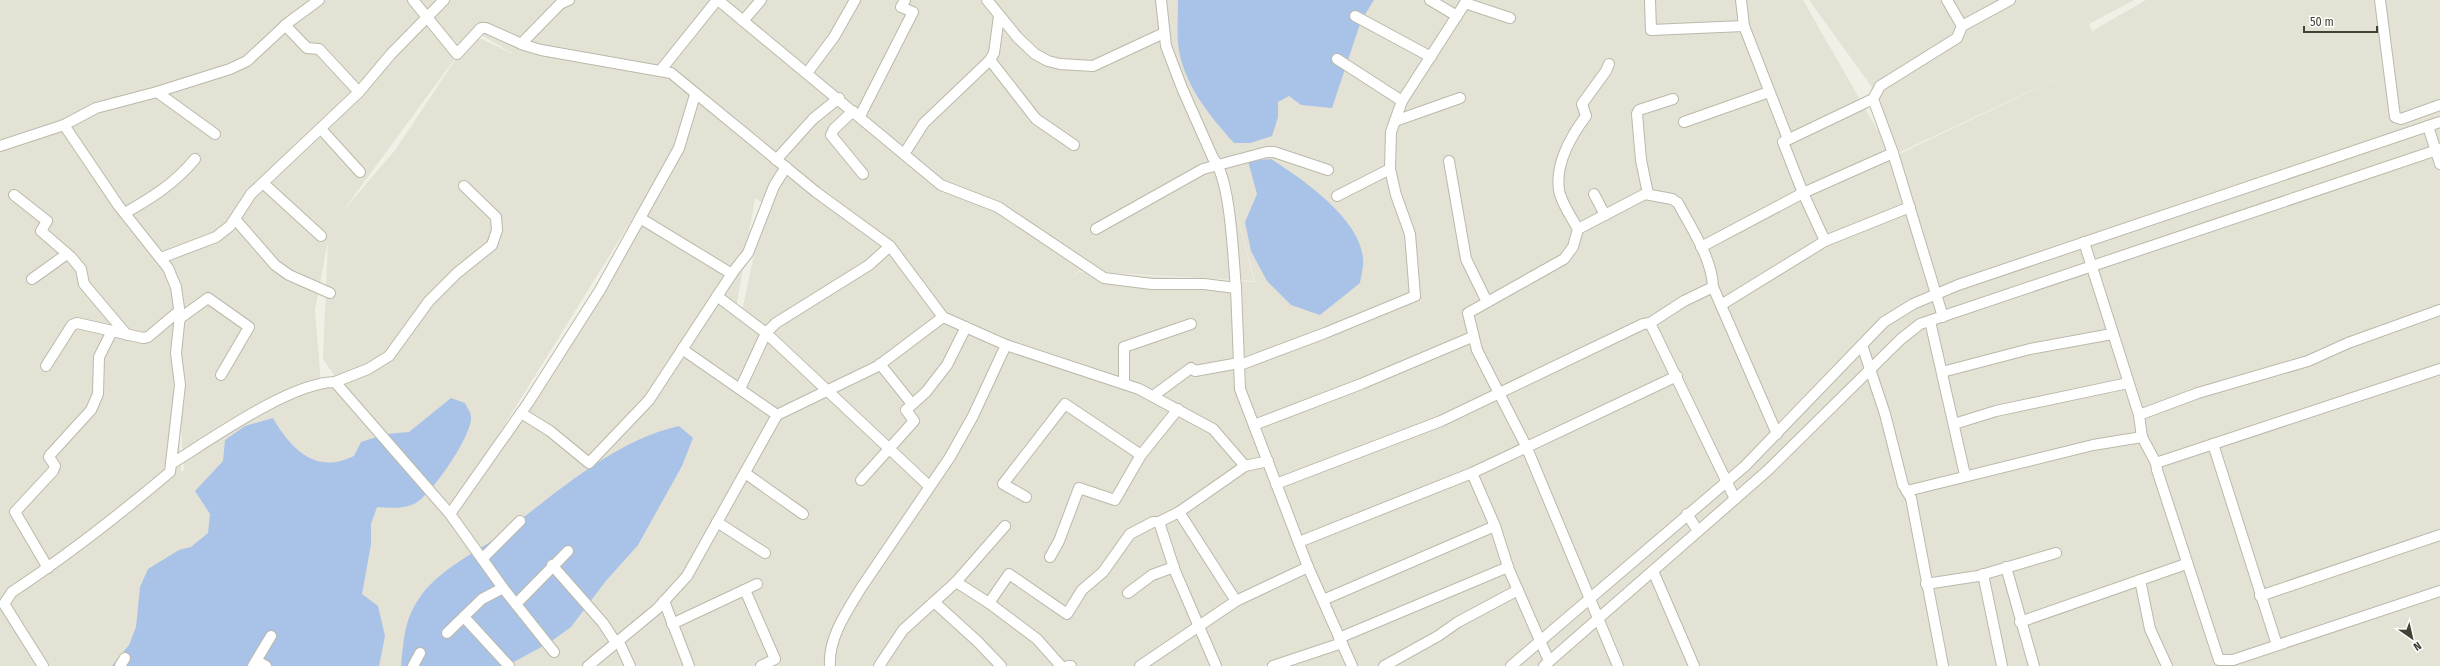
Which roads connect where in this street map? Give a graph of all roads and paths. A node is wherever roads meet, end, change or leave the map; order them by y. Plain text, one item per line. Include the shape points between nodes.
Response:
1 (319, 0) edge
2 (413, 0) edge
3 (444, 0) edge
4 (569, 0) edge
5 (717, 0) edge
6 (761, 0) edge
7 (855, 0) edge
8 (905, 0) edge
9 (987, 0) edge
10 (1161, 0) edge
11 (1430, 0) edge
12 (1650, 0) edge
13 (1741, 0) edge
14 (1947, 0) edge
15 (2010, 0) edge
16 (2380, 0) edge
17 (1466, 2) edge
18 (999, 16) junction
19 (1355, 16) dead end
20 (1457, 16) junction
21 (428, 18) junction
22 (1510, 18) dead end
23 (743, 21) junction
24 (286, 25) junction
25 (1744, 26) junction
26 (1962, 26) junction
27 (1164, 33) junction
28 (520, 44) junction
29 (1431, 57) junction
30 (1337, 59) dead end
31 (990, 60) junction
32 (1609, 64) dead end
33 (660, 71) junction
34 (807, 73) junction
35 (157, 92) junction
36 (359, 92) junction
37 (1769, 92) junction
38 (695, 95) junction
39 (839, 98) junction
40 (1460, 98) dead end
41 (1673, 99) dead end
42 (1873, 99) junction
43 (1402, 101) junction
44 (2440, 106) edge
45 (856, 113) junction
46 (1395, 121) junction
47 (1684, 122) dead end
48 (2440, 122) edge
49 (64, 125) junction
50 (2428, 126) junction
51 (321, 129) junction
52 (215, 134) dead end
53 (1788, 140) junction
54 (1074, 145) dead end
55 (0, 146) edge
56 (2438, 150) edge
57 (1893, 153) junction
58 (904, 154) junction
59 (195, 159) dead end
60 (776, 160) junction
61 (1449, 161) dead end
62 (2440, 164) edge
63 (1219, 165) junction
64 (786, 167) junction
65 (1390, 169) junction
66 (1328, 170) dead end
67 (360, 172) dead end
68 (863, 174) dead end
69 (263, 183) junction
70 (464, 186) dead end
71 (1803, 193) junction
72 (1594, 194) dead end
73 (1648, 194) junction
74 (14, 195) dead end
75 (1337, 196) dead end
76 (1910, 207) junction
77 (125, 213) junction
78 (1604, 215) junction
79 (235, 218) junction
80 (640, 218) junction
81 (1096, 229) dead end
82 (1578, 229) junction
83 (321, 236) dead end
84 (1825, 241) junction
85 (2084, 242) junction
86 (890, 246) junction
87 (1701, 247) junction
88 (67, 254) junction
89 (161, 258) junction
90 (2091, 267) junction
91 (732, 274) junction
92 (32, 280) dead end
93 (1713, 287) junction
94 (1236, 288) junction
95 (330, 293) dead end
96 (1936, 294) junction
97 (717, 296) junction
98 (1487, 302) junction
99 (1721, 305) junction
100 (2440, 310) edge
101 (179, 315) junction
102 (943, 317) junction
103 (1943, 317) junction
104 (1930, 321) junction
105 (1650, 323) junction
106 (1191, 324) dead end
107 (966, 327) junction
108 (112, 331) junction
109 (766, 333) junction
110 (2112, 334) junction
111 (127, 335) junction
112 (1472, 337) junction
113 (1006, 345) junction
114 (1862, 345) junction
115 (682, 349) junction
116 (880, 364) junction
117 (1240, 364) junction
118 (46, 366) dead end
119 (1870, 369) junction
120 (2440, 369) edge
121 (1942, 372) junction
122 (222, 375) dead end
123 (1677, 376) junction
124 (335, 382) junction
125 (2128, 383) junction
126 (1124, 384) junction
127 (740, 389) junction
128 (826, 392) junction
129 (1500, 392) junction
130 (1152, 396) junction
131 (912, 404) junction
132 (1178, 409) junction
133 (521, 414) junction
134 (777, 415) junction
135 (2139, 415) junction
136 (1954, 424) junction
137 (1254, 425) junction
138 (1777, 434) junction
139 (2142, 437) junction
140 (2213, 444) junction
141 (1526, 446) junction
142 (888, 450) junction
143 (1141, 455) junction
144 (1268, 461) junction
145 (2156, 463) junction
146 (171, 464) junction
147 (1245, 466) junction
148 (745, 473) junction
149 (1472, 473) junction
150 (1965, 475) junction
151 (861, 480) dead end
152 (1727, 481) junction
153 (1276, 484) junction
154 (929, 486) junction
155 (1907, 491) junction
156 (1026, 497) dead end
157 (1735, 499) junction
158 (1179, 512) junction
159 (450, 514) junction
160 (803, 514) dead end
161 (1687, 514) junction
162 (520, 521) dead end
163 (717, 522) junction
164 (1159, 522) junction
165 (1005, 526) dead end
166 (1495, 526) junction
167 (1698, 531) junction
168 (2440, 535) edge
169 (1298, 542) junction
170 (568, 551) dead end
171 (765, 553) dead end
172 (2056, 553) dead end
173 (1050, 557) dead end
174 (482, 559) junction
175 (2186, 564) junction
176 (552, 565) junction
177 (1308, 566) junction
178 (1174, 567) junction
179 (1508, 567) junction
180 (2006, 567) junction
181 (48, 568) junction
182 (1653, 571) junction
183 (1983, 574) junction
184 (2140, 580) junction
185 (956, 582) junction
186 (757, 584) dead end
187 (1926, 584) junction
188 (503, 588) junction
189 (745, 590) junction
190 (1518, 590) junction
191 (2440, 591) edge
192 (1128, 593) dead end
193 (2260, 596) junction
194 (4, 597) edge
195 (1590, 599) junction
196 (1323, 600) junction
197 (664, 601) junction
198 (1236, 601) junction
199 (934, 602) junction
200 (989, 603) junction
201 (516, 604) junction
202 (464, 617) junction
203 (1598, 620) junction
204 (2020, 622) junction
205 (672, 624) junction
206 (1200, 626) junction
207 (447, 632) dead end
208 (271, 636) dead end
209 (1341, 640) junction
210 (1541, 641) junction
211 (617, 642) junction
212 (2277, 645) junction
213 (554, 652) dead end
214 (420, 653) dead end
215 (255, 663) edge
216 (1145, 665) edge
217 (1546, 665) edge
218 (43, 666) edge
219 (266, 666) edge
220 (413, 666) edge
221 (509, 666) edge
222 (588, 666) edge
223 (630, 666) edge
224 (689, 666) edge
225 (761, 666) edge
226 (830, 666) edge
227 (879, 666) edge
228 (1001, 666) edge
229 (1061, 666) edge
230 (1068, 666) edge
231 (1071, 666) edge
232 (1216, 666) edge
233 (1273, 666) edge
234 (1352, 666) edge
235 (1384, 666) edge
236 (1511, 666) edge
237 (1618, 666) edge
238 (1694, 666) edge
239 (1944, 666) edge
240 (2002, 666) edge
241 (2034, 666) edge
242 (2167, 666) edge

1 - 24 street
2 - 21 street
3 - 21 street
4 - 28 street via 560,4
5 - 23 street
5 - 33 street
6 - 23 street
7 - 34 street via 834,37
8 - 45 street via 901,7 913,12
9 - 18 street
10 - 27 street
11 - 20 street
12 - 25 street via 1651,30
13 - 25 street
14 - 26 street
15 - 26 street
16 - 44 street via 2395,117 2401,118
17 - 20 street
17 - 22 street
18 - 27 street via 1036,54 1048,62 1060,64 1093,66
18 - 31 street via 994,53
19 - 29 street
20 - 29 street
21 - 28 street via 457,54 481,28
21 - 36 street via 391,54
23 - 34 street
24 - 35 street via 247,60 230,69
24 - 36 street via 307,48 319,49
25 - 37 street
26 - 42 street via 1957,38 1880,86
27 - 63 street via 1182,88 1213,158
28 - 33 street
29 - 43 street
30 - 43 street
31 - 54 street via 1036,120
31 - 58 street via 921,126
32 - 82 street via 1582,104 1586,116 1568,142 1559,181 1561,198
33 - 38 street via 671,73
34 - 39 street
35 - 49 street via 96,108
35 - 52 street
36 - 51 street
37 - 47 street
37 - 53 street
38 - 60 street
38 - 80 street via 679,148
39 - 45 street
39 - 60 street via 813,119
40 - 46 street
41 - 73 street via 1639,110 1637,114 1641,160
42 - 53 street
42 - 57 street
43 - 46 street
45 - 58 street
45 - 68 street via 834,129 831,135
46 - 65 street via 1391,132
48 - 50 street
49 - 55 street
49 - 77 street
50 - 56 street
50 - 85 street
51 - 67 street
51 - 69 street
53 - 71 street via 1783,142
56 - 62 street
56 - 90 street
57 - 71 street
57 - 76 street
58 - 94 street via 941,185 998,207 1104,278 1152,284 1204,284
59 - 77 street via 177,180
60 - 64 street
61 - 98 street via 1466,259
63 - 66 street via 1274,152
63 - 81 street via 1203,169
63 - 94 street via 1226,196
64 - 86 street
64 - 91 street via 774,186 748,253
65 - 75 street
65 - 117 street via 1396,196 1410,234 1415,296
69 - 79 street
69 - 83 street
70 - 124 street via 496,218 497,230 492,244 429,301 389,356 368,369
71 - 84 street
71 - 87 street
72 - 78 street
73 - 78 street
73 - 87 street via 1672,199 1678,203
74 - 88 street via 47,221 41,231
76 - 84 street
76 - 96 street
77 - 89 street
78 - 82 street
79 - 89 street via 216,237
79 - 95 street via 275,265 288,275
80 - 91 street
80 - 133 street via 600,290
82 - 98 street via 1573,246 1564,259
84 - 99 street
85 - 90 street
85 - 96 street
86 - 102 street
86 - 109 street via 869,265 788,316
87 - 93 street via 1713,280
88 - 92 street
88 - 111 street via 81,269 84,284
89 - 101 street via 176,287
90 - 103 street
90 - 110 street
91 - 97 street
93 - 99 street
93 - 105 street via 1684,301
94 - 117 street
96 - 103 street
96 - 114 street via 1913,304 1884,322
97 - 109 street
97 - 115 street
98 - 112 street via 1468,313
99 - 138 street
100 - 135 street via 2308,360 2198,393
101 - 111 street via 148,337
101 - 122 street via 208,298 249,327
101 - 146 street via 176,353 180,385
102 - 107 street
102 - 116 street
103 - 104 street
104 - 119 street via 1920,324 1901,339
104 - 121 street
105 - 123 street
105 - 129 street via 1643,324
106 - 126 street via 1124,347
107 - 113 street
107 - 131 street via 947,365 926,392
108 - 111 street
108 - 118 street via 77,323 72,325
108 - 181 street via 99,357 98,394 91,410 50,455 55,466 53,471 14,512
109 - 127 street
109 - 128 street
110 - 121 street via 2030,349
110 - 125 street
112 - 129 street
112 - 137 street via 1361,384
113 - 126 street
113 - 154 street via 973,416
114 - 119 street
114 - 138 street
115 - 127 street
115 - 133 street via 649,400 589,463 550,431
116 - 128 street
116 - 131 street
117 - 130 street via 1195,371 1191,368
117 - 137 street via 1240,389
119 - 155 street via 1885,414 1903,485
119 - 157 street via 1767,471
120 - 140 street
121 - 136 street
123 - 141 street
123 - 152 street
124 - 146 street via 323,382 281,398
124 - 159 street
125 - 135 street
125 - 136 street via 1996,411
126 - 130 street
127 - 134 street
128 - 134 street
128 - 142 street
129 - 141 street via 1519,437
129 - 153 street via 1441,421 1308,474
130 - 132 street
131 - 142 street via 906,410 914,421
132 - 143 street
132 - 147 street via 1213,428
133 - 159 street
134 - 148 street
135 - 139 street
136 - 150 street
137 - 144 street
138 - 152 street
139 - 145 street
139 - 150 street via 2093,444
140 - 145 street
140 - 193 street
141 - 149 street
141 - 195 street
142 - 151 street
142 - 154 street
143 - 156 street via 1065,404 1003,484
143 - 173 street via 1115,500 1079,488 1059,541
144 - 147 street
144 - 153 street
145 - 175 street
146 - 181 street via 170,472 117,517
147 - 158 street
148 - 160 street
148 - 163 street
149 - 166 street
149 - 169 street
150 - 155 street
152 - 157 street
152 - 161 street
153 - 169 street
154 - 226 street via 848,610 833,642
155 - 187 street via 1911,498
157 - 167 street
158 - 164 street
158 - 198 street
159 - 174 street
161 - 167 street
161 - 195 street
162 - 174 street
163 - 171 street
163 - 197 street via 687,576
164 - 178 street
164 - 200 street via 1153,522 1130,534 1103,572 1082,590 1068,614 1009,574
165 - 185 street
166 - 179 street
166 - 196 street
167 - 182 street
168 - 193 street via 2430,541
169 - 177 street
170 - 176 street
172 - 180 street
174 - 188 street
175 - 184 street
175 - 212 street via 2219,660 2233,660
176 - 201 street
176 - 211 street
177 - 196 street
177 - 198 street
178 - 192 street via 1152,575
178 - 206 street
179 - 190 street
179 - 209 street
180 - 183 street
180 - 204 street
181 - 194 street
182 - 203 street
182 - 238 street
183 - 187 street
183 - 240 street
184 - 204 street
184 - 242 street via 2150,629
185 - 199 street
185 - 200 street
186 - 189 street
187 - 239 street
188 - 201 street
188 - 202 street via 487,596
189 - 205 street
189 - 225 street via 775,659
190 - 210 street
190 - 235 street
191 - 212 street
193 - 212 street
194 - 218 street via 4,604
195 - 203 street
195 - 210 street
196 - 209 street
197 - 205 street
197 - 211 street
198 - 206 street
199 - 227 street via 903,630
199 - 228 street via 978,641
200 - 229 street via 1037,639
201 - 213 street
202 - 207 street
202 - 221 street
203 - 217 street
203 - 237 street
204 - 241 street
205 - 224 street
206 - 216 street
206 - 232 street
208 - 215 street
209 - 233 street
209 - 234 street
210 - 217 street
210 - 236 street
211 - 222 street
211 - 223 street
214 - 220 street
215 - 219 street
230 - 231 street

